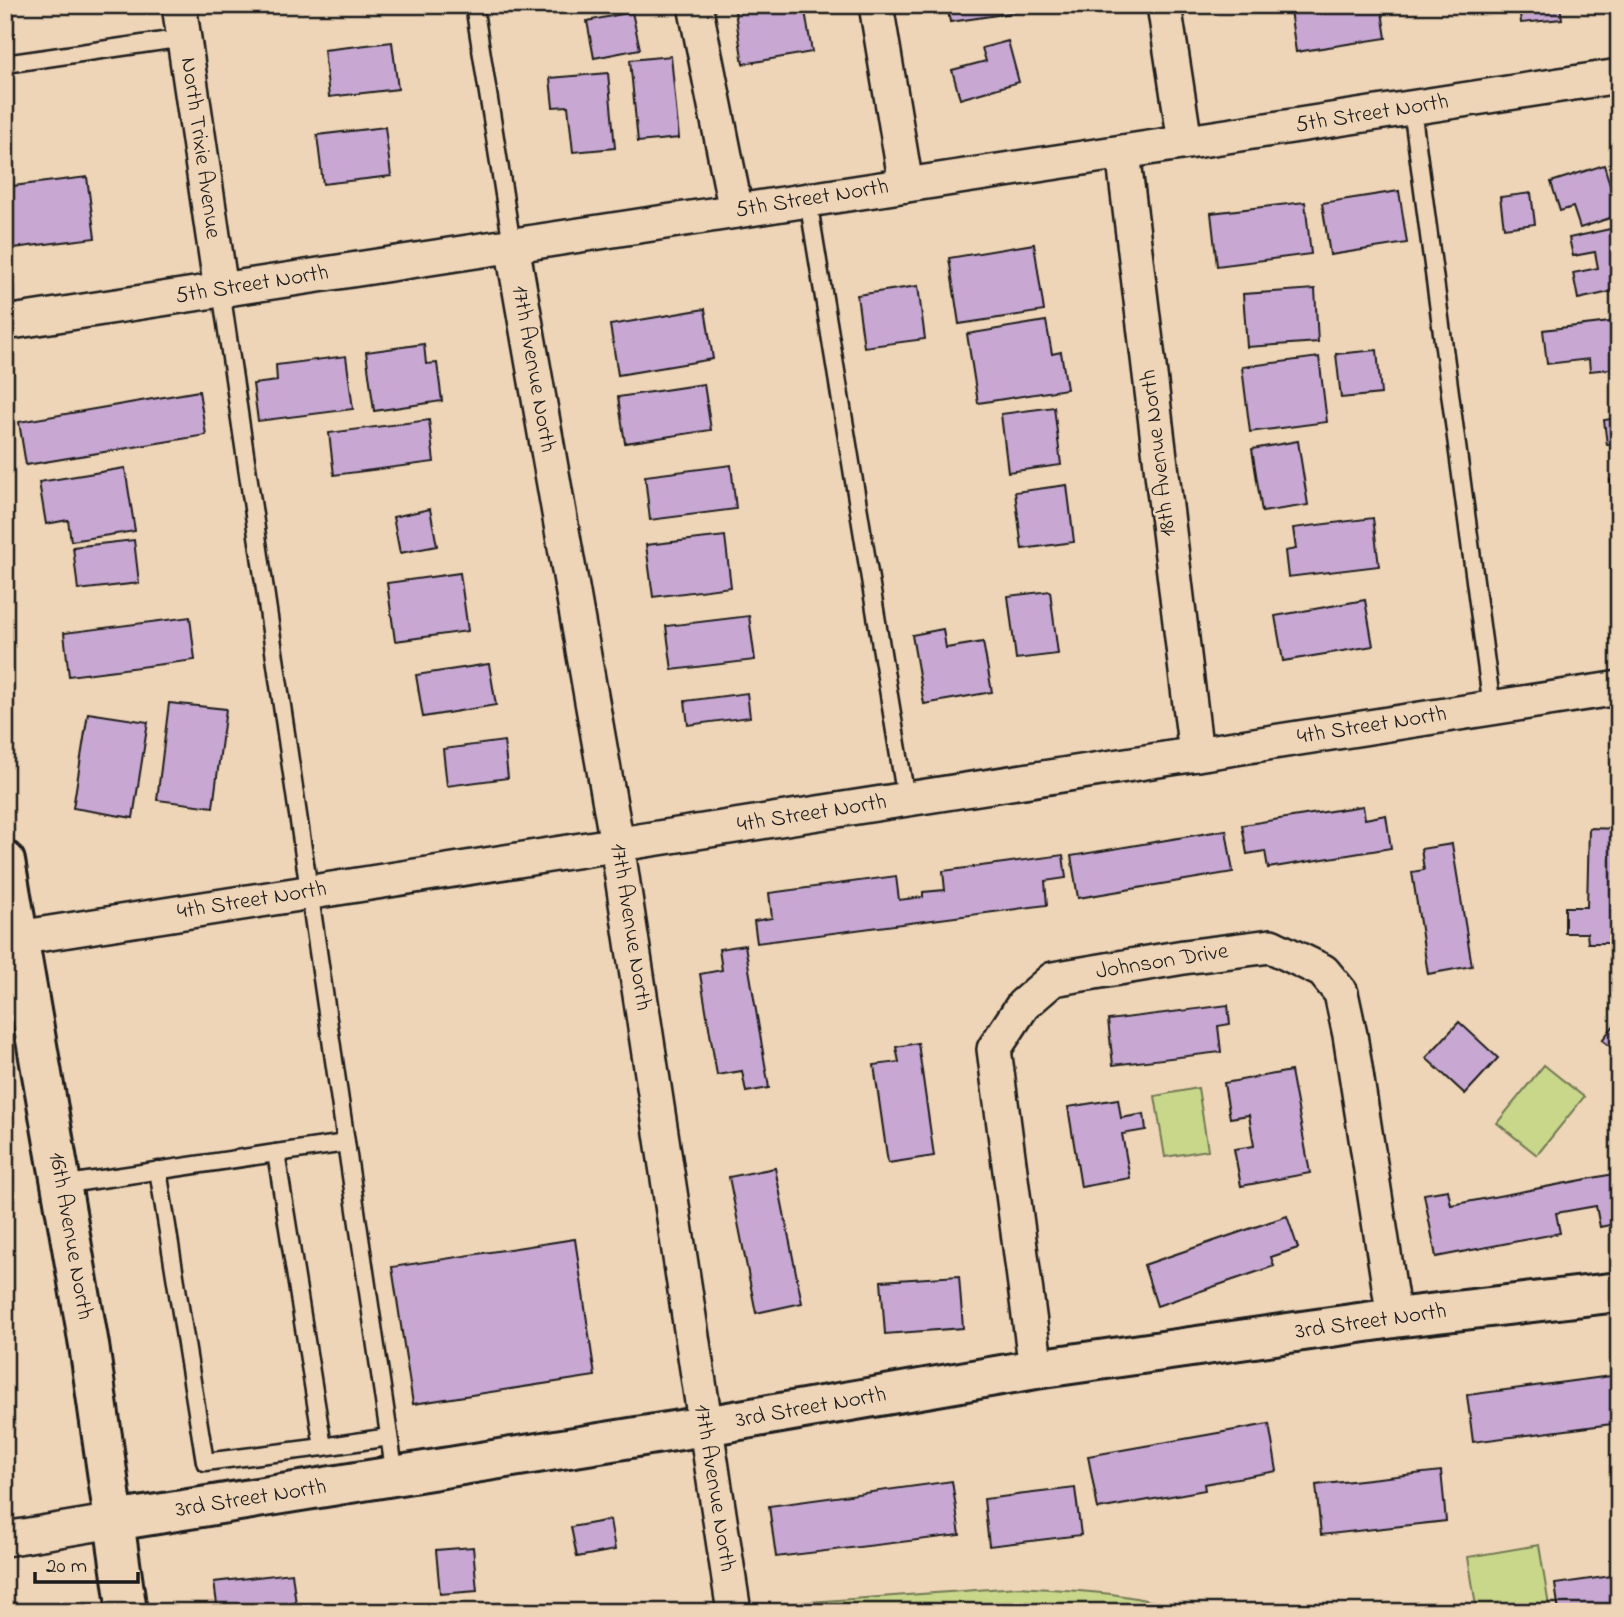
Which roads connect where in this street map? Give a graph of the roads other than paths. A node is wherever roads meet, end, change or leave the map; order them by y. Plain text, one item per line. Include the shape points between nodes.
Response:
1 (179, 5) edge
2 (474, 5) edge
3 (695, 5) edge
4 (876, 5) edge
5 (1164, 5) edge
6 (184, 38) junction
7 (5, 64) edge
8 (1619, 76) edge
9 (1412, 108) junction
10 (1185, 142) junction
11 (1123, 152) junction
12 (906, 185) junction
13 (807, 200) junction
14 (736, 211) junction
15 (512, 245) junction
16 (221, 290) junction
17 (5, 323) edge
18 (1619, 688) edge
19 (1492, 708) junction
20 (1196, 754) junction
21 (906, 799) junction
22 (617, 844) junction
23 (5, 861) edge
24 (309, 892) junction
25 (12, 939) edge
26 (346, 1143) junction
27 (275, 1153) junction
28 (158, 1170) junction
29 (61, 1185) junction
30 (1619, 1292) edge
31 (1394, 1318) junction
32 (1036, 1369) junction
33 (705, 1426) junction
34 (389, 1437) junction
35 (323, 1447) junction
36 (395, 1476) junction
37 (114, 1521) junction
38 (5, 1539) edge
39 (127, 1612) edge
40 (734, 1612) edge

1 - 6 street, North Trixie Avenue
2 - 15 lane
3 - 14 street
4 - 12 street
5 - 10 street
6 - 7 lane
6 - 16 street, North Trixie Avenue
8 - 9 street, 5th Street North
9 - 10 street, 5th Street North
9 - 19 lane
10 - 11 street, 5th Street North
11 - 12 street, 5th Street North
11 - 20 street, 18th Avenue North
12 - 13 street, 5th Street North
13 - 14 street, 5th Street North
13 - 21 lane
14 - 15 street, 5th Street North
15 - 16 street, 5th Street North
15 - 22 street, 17th Avenue North
16 - 17 street, 5th Street North
16 - 24 lane
18 - 19 street, 4th Street North
19 - 20 street, 4th Street North
20 - 21 street, 4th Street North
21 - 22 street, 4th Street North
22 - 24 street, 4th Street North
22 - 33 street, 17th Avenue North
23 - 25 street, 16th Avenue North
24 - 25 street, 4th Street North
24 - 26 lane
25 - 29 street, 16th Avenue North
26 - 27 lane
26 - 34 lane
27 - 28 lane
27 - 35 lane
28 - 29 lane
28 - 35 lane via 205,1462
29 - 37 street, 16th Avenue North
30 - 31 street, 3rd Street North
31 - 32 street, 3rd Street North
31 - 32 street, Johnson Drive via 1341,993 1323,971 1271,946 1184,957 1054,979 1023,1004 994,1049
32 - 33 street, 3rd Street North
33 - 36 street, 3rd Street North
33 - 40 street, 17th Avenue North
34 - 35 lane
34 - 36 lane
36 - 37 street, 3rd Street North
37 - 38 street, 3rd Street North
37 - 39 street, 16th Avenue North

